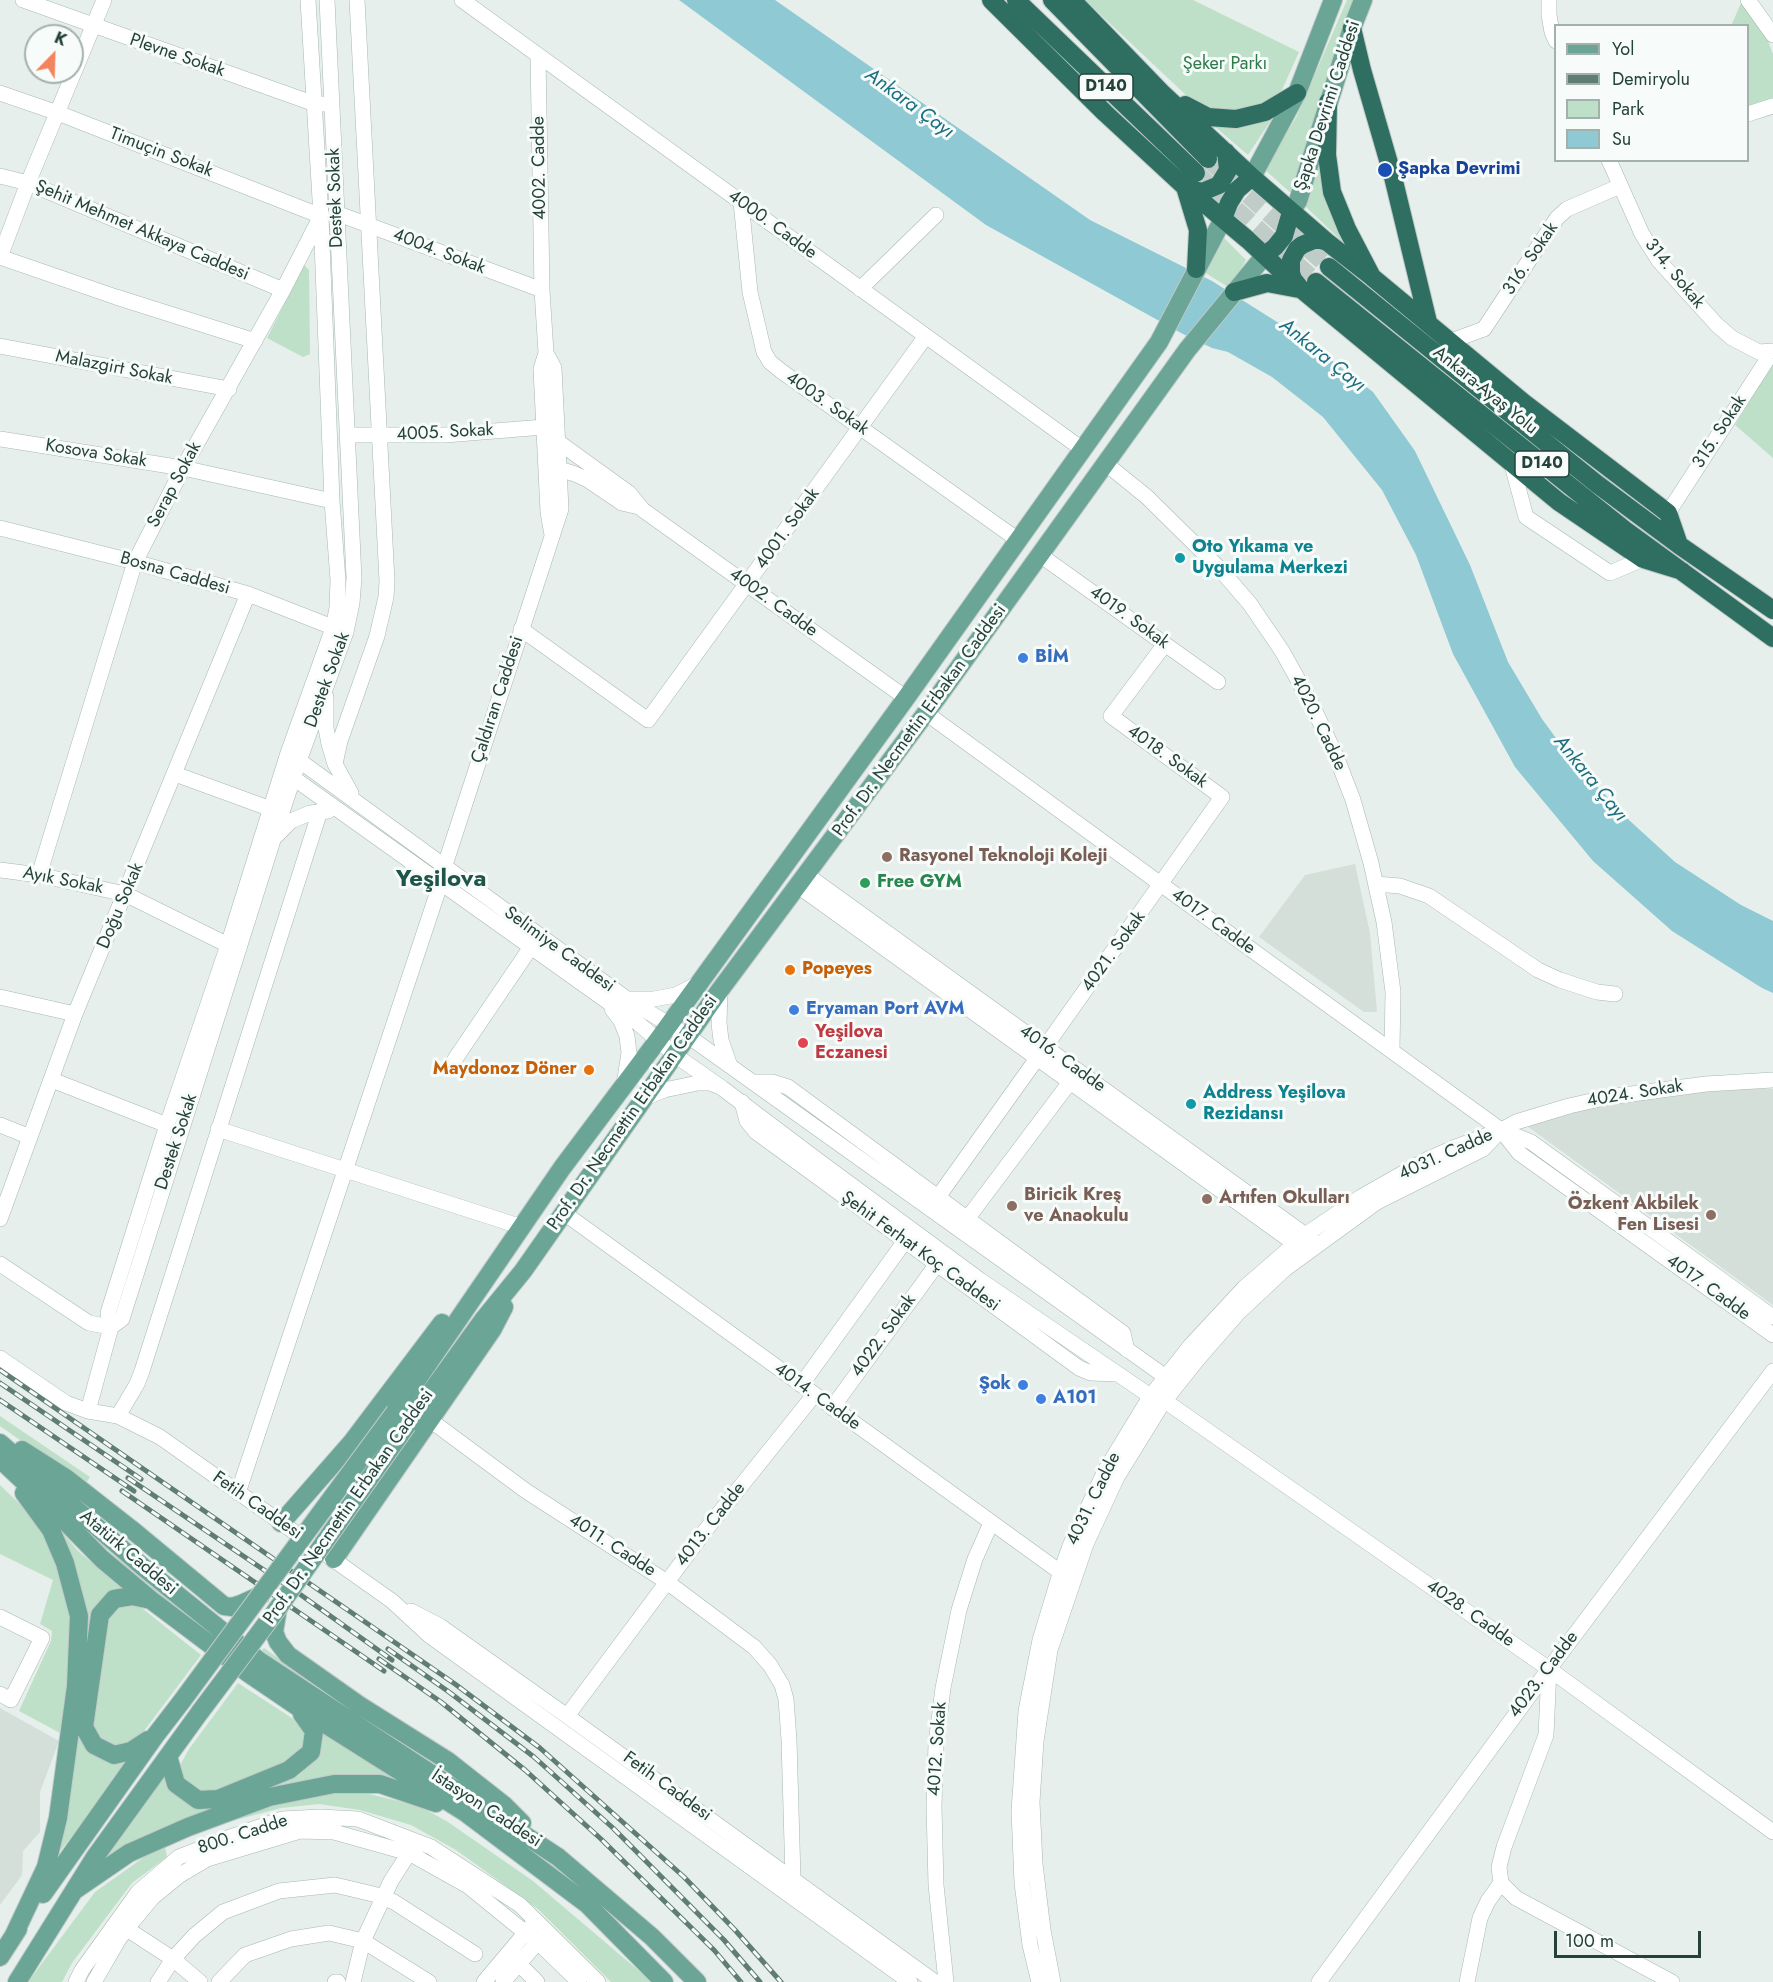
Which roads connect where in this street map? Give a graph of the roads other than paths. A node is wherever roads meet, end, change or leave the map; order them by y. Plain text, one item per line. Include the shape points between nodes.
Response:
1 (23, 0) edge
2 (104, 0) edge
3 (308, 0) edge
4 (327, 0) edge
5 (357, 0) edge
6 (462, 0) edge
7 (991, 0) edge
8 (1016, 0) edge
9 (1052, 0) edge
10 (1072, 0) edge
11 (1333, 0) edge
12 (1363, 0) edge
13 (1549, 0) edge
14 (1748, 0) edge
15 (94, 27) junction
16 (1352, 28) junction
17 (1773, 35) edge
18 (1554, 36) edge
19 (538, 55) junction
20 (1161, 92) junction
21 (0, 93) edge
22 (1297, 93) junction
23 (1328, 102) junction
24 (315, 104) junction
25 (333, 104) junction
26 (1773, 106) edge
27 (58, 113) junction
28 (1749, 114) edge
29 (1226, 152) junction
30 (1208, 159) tunnel mouth
31 (1610, 162) edge
32 (0, 176) edge
33 (1252, 177) junction
34 (1190, 180) junction
35 (28, 183) junction
36 (1620, 186) junction
37 (741, 202) junction
38 (1291, 212) junction
39 (328, 214) junction
40 (936, 215) dead end
41 (1223, 219) junction
42 (370, 226) junction
43 (1327, 242) junction
44 (1264, 255) junction
45 (0, 257) edge
46 (1329, 267) tunnel mouth
47 (1196, 269) junction
48 (1372, 277) junction
49 (1308, 286) junction
50 (860, 289) junction
51 (284, 290) junction
52 (542, 290) junction
53 (1234, 292) junction
54 (1428, 322) junction
55 (926, 336) junction
56 (255, 341) junction
57 (1451, 341) junction
58 (0, 346) edge
59 (1773, 352) edge
60 (229, 389) junction
61 (861, 427) junction
62 (347, 435) junction
63 (380, 435) junction
64 (549, 436) junction
65 (0, 439) edge
66 (1082, 449) junction
67 (1105, 463) junction
68 (1512, 465) junction
69 (183, 468) junction
70 (552, 469) junction
71 (332, 501) junction
72 (639, 507) junction
73 (1668, 513) junction
74 (0, 528) edge
75 (1018, 540) junction
76 (1679, 545) junction
77 (1040, 555) junction
78 (1643, 559) junction
79 (135, 562) junction
80 (1682, 571) junction
81 (747, 585) junction
82 (248, 594) junction
83 (1773, 610) edge
84 (521, 629) junction
85 (340, 630) junction
86 (1773, 638) edge
87 (1165, 644) junction
88 (1218, 682) dead end
89 (326, 686) junction
90 (906, 698) junction
91 (926, 713) junction
92 (293, 757) junction
93 (334, 764) junction
94 (175, 774) junction
95 (288, 774) junction
96 (1222, 797) joint
97 (355, 801) junction
98 (271, 809) junction
99 (320, 811) junction
100 (341, 811) junction
101 (276, 836) junction
102 (445, 865) junction
103 (0, 870) edge
104 (39, 875) junction
105 (802, 880) junction
106 (441, 882) junction
107 (1376, 884) junction
108 (1162, 885) junction
109 (125, 894) junction
110 (228, 945) junction
111 (531, 947) junction
112 (699, 983) junction
113 (720, 990) junction
114 (1615, 994) dead end
115 (0, 997) edge
116 (627, 999) junction
117 (606, 1001) junction
118 (75, 1014) junction
119 (668, 1025) junction
120 (688, 1036) junction
121 (658, 1040) junction
122 (1392, 1050) junction
123 (1041, 1052) junction
124 (675, 1055) junction
125 (455, 1059) dead end
126 (730, 1066) junction
127 (52, 1080) junction
128 (1773, 1080) edge
129 (1070, 1082) junction
130 (753, 1083) junction
131 (624, 1085) junction
132 (722, 1088) junction
133 (645, 1098) junction
134 (742, 1102) junction
135 (0, 1125) edge
136 (167, 1125) junction
137 (218, 1129) junction
138 (1501, 1130) junction
139 (30, 1137) junction
140 (346, 1171) junction
141 (938, 1197) junction
142 (564, 1213) junction
143 (0, 1219) edge
144 (967, 1219) junction
145 (522, 1227) junction
146 (905, 1241) junction
147 (1306, 1243) junction
148 (0, 1264) edge
149 (937, 1264) junction
150 (523, 1271) junction
151 (488, 1277) junction
152 (1773, 1317) edge
153 (111, 1327) junction
154 (1773, 1335) edge
155 (1127, 1350) junction
156 (0, 1358) edge
157 (1773, 1371) edge
158 (1117, 1374) junction
159 (1171, 1381) junction
160 (801, 1385) junction
161 (814, 1395) junction
162 (1159, 1401) junction
163 (832, 1408) junction
164 (88, 1411) junction
165 (118, 1416) junction
166 (401, 1419) junction
167 (430, 1420) junction
168 (0, 1437) edge
169 (0, 1443) edge
170 (0, 1460) edge
171 (238, 1493) junction
172 (281, 1523) junction
173 (991, 1523) junction
174 (334, 1559) junction
175 (1066, 1577) junction
176 (667, 1582) junction
177 (261, 1595) junction
178 (151, 1600) junction
179 (392, 1601) junction
180 (224, 1606) junction
181 (278, 1608) junction
182 (0, 1617) edge
183 (241, 1622) junction
184 (258, 1634) junction
185 (288, 1655) junction
186 (253, 1666) junction
187 (1549, 1669) junction
188 (6, 1697) edge
189 (298, 1707) junction
190 (567, 1716) junction
191 (155, 1736) junction
192 (168, 1756) junction
193 (466, 1813) junction
194 (1773, 1832) edge
195 (409, 1853) junction
196 (558, 1857) junction
197 (793, 1878) junction
198 (1501, 1883) junction
199 (75, 1890) junction
200 (383, 1897) junction
201 (127, 1929) junction
202 (536, 1935) junction
203 (363, 1941) junction
204 (4, 1949) edge
205 (475, 1954) dead end
206 (173, 1959) junction
207 (518, 1963) junction
208 (17, 1982) edge
209 (76, 1982) edge
210 (94, 1982) edge
211 (158, 1982) edge
212 (200, 1982) edge
213 (219, 1982) edge
214 (353, 1982) edge
215 (429, 1982) edge
216 (484, 1982) edge
217 (503, 1982) edge
218 (537, 1982) edge
219 (579, 1982) edge
220 (598, 1982) edge
221 (664, 1982) edge
222 (697, 1982) edge
223 (910, 1982) edge
224 (935, 1982) edge
225 (946, 1982) edge
226 (1039, 1982) edge
227 (1053, 1982) edge
228 (1318, 1982) edge
229 (1467, 1982) edge
230 (1672, 1982) edge

1 - 15 street, Plevne Sokak
2 - 15 street
3 - 24 street, Destek Sokak
4 - 25 street, Destek Sokak
5 - 42 street
6 - 19 street, 4000. Cadde
7 - 34 highway via 1105,113
8 - 34 highway, D140
9 - 30 highway, D140
10 - 20 highway
11 - 22 main road, Şapka Devrimi Caddesi
12 - 16 main road, Şapka Devrimi Caddesi
13 - 18 street
14 - 17 street
15 - 24 street, Plevne Sokak
15 - 27 street
16 - 23 main road, Şapka Devrimi Caddesi
16 - 54 highway
19 - 37 street, 4000. Cadde
19 - 52 street, 4002. Cadde
20 - 22 highway via 1208,117 1222,119 1265,112
20 - 29 highway
21 - 27 street, Timuçin Sokak
22 - 33 main road, Şapka Devrimi Caddesi
23 - 38 main road, Şapka Devrimi Caddesi via 1298,201
23 - 48 highway via 1327,155 1332,192
24 - 25 street, Plevne Sokak
24 - 39 street, Destek Sokak
25 - 39 street, Destek Sokak
26 - 28 street
27 - 35 street
27 - 39 street, Timuçin Sokak
29 - 33 highway
29 - 34 highway via 1228,170 1214,189 1190,190
31 - 36 street, 314. Sokak
32 - 35 street, Şehit Mehmet Akkaya Caddesi
33 - 38 highway
33 - 41 highway via 1237,190
34 - 41 highway
34 - 47 highway via 1198,230
35 - 45 street
35 - 51 street, Şehit Mehmet Akkaya Caddesi
36 - 57 street, 316. Sokak via 1567,209 1557,218 1484,328
36 - 59 street, 314. Sokak via 1648,247 1716,325 1759,352
37 - 50 street, 4000. Cadde
37 - 61 street, 4003. Sokak via 750,292 764,352 781,371
38 - 43 highway
38 - 44 highway via 1284,236
39 - 42 street, 4004. Sokak
39 - 51 street, Serap Sokak
39 - 62 street, Destek Sokak
39 - 71 street, Destek Sokak
40 - 50 street
41 - 44 highway
41 - 47 main road, Prof. Dr. Necmettin Erbakan Caddesi
42 - 52 street, 4004. Sokak
42 - 63 street
43 - 48 highway
43 - 49 highway via 1308,242 1293,254 1290,273 1296,285
44 - 49 highway
44 - 53 main road, Prof. Dr. Necmettin Erbakan Caddesi
45 - 56 street
46 - 76 highway, Ankara-Ayaş Yolu / D140 via 1597,484
47 - 66 main road, Prof. Dr. Necmettin Erbakan Caddesi via 1159,342
48 - 54 highway
49 - 53 highway via 1267,283
49 - 68 highway
49 - 80 highway, Ankara-Ayaş Yolu / D140
50 - 55 street, 4000. Cadde
51 - 56 street, Serap Sokak
52 - 64 street, 4002. Cadde via 546,353 541,369
53 - 67 main road, Prof. Dr. Necmettin Erbakan Caddesi
54 - 57 highway
55 - 61 street, 4001. Sokak
55 - 66 street, 4000. Cadde
56 - 60 street, Serap Sokak
57 - 73 highway via 1524,404
58 - 60 street, Malazgirt Sokak
59 - 73 street, 315. Sokak
60 - 69 street, Serap Sokak
61 - 75 street, 4003. Sokak
61 - 81 street, 4001. Sokak
62 - 63 street, 4005. Sokak
62 - 85 street, Destek Sokak via 354,578 352,603
63 - 64 street, 4005. Sokak
63 - 93 street via 386,597 377,636
64 - 70 street, 4002. Cadde
64 - 72 street, 4002. Cadde via 629,493
65 - 69 street, Kosova Sokak
66 - 75 main road, Prof. Dr. Necmettin Erbakan Caddesi
67 - 77 main road, Prof. Dr. Necmettin Erbakan Caddesi
67 - 107 street, 4020. Cadde via 1147,497 1220,568 1282,651 1336,756 1353,800
68 - 78 highway via 1558,502
68 - 78 street via 1526,517 1610,573
69 - 71 street, Kosova Sokak
69 - 79 street, Serap Sokak
70 - 72 street, 4002. Cadde via 588,480 622,503
70 - 84 street, Çaldıran Caddesi via 561,509
71 - 85 street, Destek Sokak
72 - 81 street, 4002. Cadde
73 - 76 highway
74 - 79 street, Bosna Caddesi
75 - 90 main road, Prof. Dr. Necmettin Erbakan Caddesi
76 - 83 highway, Ankara-Ayaş Yolu / D140
77 - 87 street, 4019. Sokak
77 - 91 main road, Prof. Dr. Necmettin Erbakan Caddesi
78 - 80 highway
79 - 82 street, Bosna Caddesi
79 - 104 street, Serap Sokak
80 - 86 highway, Ankara-Ayaş Yolu / D140
81 - 84 street, 4001. Sokak via 648,720
81 - 90 street, 4002. Cadde
82 - 85 street, Bosna Caddesi
82 - 94 street, Doğu Sokak
84 - 102 street, Çaldıran Caddesi
85 - 89 street, Destek Sokak
85 - 92 street, Destek Sokak
87 - 88 street, 4019. Sokak
87 - 96 street, 4018. Sokak via 1111,716
89 - 92 street, Destek Sokak
89 - 93 street via 326,728
90 - 112 main road, Prof. Dr. Necmettin Erbakan Caddesi
91 - 105 main road, Prof. Dr. Necmettin Erbakan Caddesi
91 - 108 street, 4017. Cadde
92 - 95 street, Destek Sokak
92 - 97 street, Selimiye Caddesi
93 - 97 street
94 - 98 street
94 - 109 street, Doğu Sokak
95 - 98 street, Destek Sokak
95 - 100 street, Selimiye Caddesi
95 - 101 street, Destek Sokak
96 - 108 street, 4021. Sokak
97 - 102 street, Selimiye Caddesi
98 - 110 street, Destek Sokak
99 - 100 street
99 - 101 street via 291,821
99 - 137 street
100 - 106 street, Selimiye Caddesi
101 - 153 street, Destek Sokak via 122,1319
102 - 116 street, Selimiye Caddesi
103 - 104 street, Ayık Sokak
104 - 109 street, Ayık Sokak
105 - 113 main road, Prof. Dr. Necmettin Erbakan Caddesi
105 - 123 street, 4016. Cadde
106 - 111 street, Selimiye Caddesi
106 - 140 street
107 - 114 street via 1400,886 1428,896 1538,970 1597,992
107 - 122 street, 4020. Cadde via 1393,992
108 - 122 street, 4017. Cadde
108 - 123 street, 4021. Sokak
109 - 110 street, Ayık Sokak
109 - 118 street, Doğu Sokak
110 - 136 street, Destek Sokak
111 - 117 street, Selimiye Caddesi
111 - 125 street
112 - 116 street via 676,995
112 - 119 main road, Prof. Dr. Necmettin Erbakan Caddesi
113 - 120 main road, Prof. Dr. Necmettin Erbakan Caddesi
113 - 126 street via 721,1040
115 - 118 street
116 - 119 street, Selimiye Caddesi
117 - 121 street, Selimiye Caddesi
117 - 131 street via 627,1036 629,1053
118 - 127 street, Doğu Sokak
119 - 120 street, Selimiye Caddesi
119 - 121 main road, Prof. Dr. Necmettin Erbakan Caddesi
120 - 124 main road, Prof. Dr. Necmettin Erbakan Caddesi
120 - 126 street
121 - 124 street, Selimiye Caddesi
121 - 131 main road, Prof. Dr. Necmettin Erbakan Caddesi
122 - 138 street, 4017. Cadde
123 - 129 street, 4016. Cadde
123 - 141 street, 4021. Sokak
123 - 147 street, 4016. Cadde
124 - 132 street, Şehit Ferhat Koç Caddesi
124 - 133 main road, Prof. Dr. Necmettin Erbakan Caddesi
126 - 130 street
127 - 136 street
127 - 139 street, Doğu Sokak
128 - 138 street, 4024. Sokak via 1609,1097 1516,1122
129 - 144 street
129 - 147 street, 4016. Cadde
130 - 141 street via 772,1082 788,1087
130 - 155 street
131 - 145 main road, Prof. Dr. Necmettin Erbakan Caddesi
132 - 133 street, Şehit Ferhat Koç Caddesi via 698,1083
132 - 134 street, Şehit Ferhat Koç Caddesi
133 - 142 main road, Prof. Dr. Necmettin Erbakan Caddesi
134 - 146 street, Şehit Ferhat Koç Caddesi via 747,1121 756,1132
134 - 158 street, Şehit Ferhat Koç Caddesi via 980,1280
135 - 139 street
136 - 153 street, Destek Sokak via 108,1313
137 - 140 street
137 - 165 street via 142,1371
138 - 147 street, 4031. Cadde via 1428,1159 1361,1197
138 - 152 street, 4017. Cadde via 1531,1142
138 - 154 street, 4017. Cadde via 1519,1153
139 - 143 street, Doğu Sokak
140 - 145 street
140 - 171 street
141 - 144 street
142 - 150 main road, Prof. Dr. Necmettin Erbakan Caddesi
142 - 160 street, 4014. Cadde
144 - 155 street via 1123,1333
145 - 151 main road, Prof. Dr. Necmettin Erbakan Caddesi
146 - 149 street, Şehit Ferhat Koç Caddesi
146 - 160 street
147 - 159 street, 4031. Cadde via 1244,1287 1219,1313
148 - 153 street via 89,1323
149 - 158 street, Şehit Ferhat Koç Caddesi via 1079,1368 1091,1374
149 - 163 street, 4022. Sokak
150 - 166 main road, Prof. Dr. Necmettin Erbakan Caddesi
150 - 167 main road via 492,1330
151 - 166 main road, Prof. Dr. Necmettin Erbakan Caddesi
151 - 172 main road via 442,1323 352,1442
153 - 164 street, Destek Sokak
155 - 159 street
156 - 164 street, Fetih Caddesi via 66,1403
157 - 187 street, 4023. Cadde
158 - 162 street, Şehit Ferhat Koç Caddesi
159 - 162 street, 4031. Cadde
160 - 161 street, 4014. Cadde
161 - 163 street, 4014. Cadde
161 - 176 street, 4013. Cadde
162 - 175 street, 4031. Cadde via 1105,1471 1082,1520
162 - 187 street, 4028. Cadde
163 - 173 street, 4014. Cadde
164 - 165 street, Fetih Caddesi
165 - 171 street, Fetih Caddesi via 160,1437
166 - 177 main road, Prof. Dr. Necmettin Erbakan Caddesi, bridge
166 - 181 main road, Prof. Dr. Necmettin Erbakan Caddesi, bridge
167 - 174 main road
167 - 176 street, 4011. Cadde via 526,1491
168 - 180 main road via 66,1478
169 - 186 main road, Atatürk Caddesi
170 - 178 main road, Atatürk Caddesi via 102,1559
170 - 204 main road via 51,1530 65,1563 79,1616 76,1686 58,1818 46,1867
171 - 172 street, Fetih Caddesi
172 - 174 street, Fetih Caddesi
173 - 175 street, 4014. Cadde
173 - 225 street, 4012. Sokak via 959,1610 936,1744 936,1885
174 - 179 street, Fetih Caddesi
175 - 226 street, 4031. Cadde via 1033,1668 1020,1781 1022,1882
175 - 227 street, 4031. Cadde via 1036,1741 1032,1802 1038,1899
176 - 190 street, 4013. Cadde
176 - 197 street, 4011. Cadde via 754,1647 782,1685 789,1740
177 - 180 main road via 232,1607
177 - 183 main road, Prof. Dr. Necmettin Erbakan Caddesi, bridge
178 - 186 main road, Atatürk Caddesi
178 - 191 main road via 132,1596 114,1599 100,1615 84,1727 94,1745 114,1755 131,1751
179 - 190 street, Fetih Caddesi via 440,1626
179 - 223 street, Fetih Caddesi via 430,1636
180 - 183 main road
181 - 184 main road, Prof. Dr. Necmettin Erbakan Caddesi, bridge
181 - 185 main road via 274,1632
182 - 188 street via 42,1638
183 - 184 main road
183 - 191 main road, Prof. Dr. Necmettin Erbakan Caddesi, bridge
184 - 185 main road
184 - 192 main road, Prof. Dr. Necmettin Erbakan Caddesi, bridge
185 - 196 main road via 358,1705 448,1761 504,1805
186 - 189 main road, İstasyon Caddesi
186 - 196 main road, İstasyon Caddesi
187 - 194 street, 4028. Cadde
187 - 198 street via 1545,1736 1498,1867
187 - 228 street, 4023. Cadde
189 - 192 main road via 314,1731 311,1752 289,1770 218,1799 198,1800 176,1784
189 - 193 main road, İstasyon Caddesi
190 - 197 street, Fetih Caddesi
191 - 204 main road, Prof. Dr. Necmettin Erbakan Caddesi
192 - 199 main road, Prof. Dr. Necmettin Erbakan Caddesi via 94,1857
193 - 199 main road via 380,1784 334,1784 269,1797 188,1827 129,1853
193 - 221 main road, İstasyon Caddesi via 587,1904
195 - 200 street
195 - 201 street, 800. Cadde via 334,1832 300,1831 255,1843 207,1859 180,1875 153,1898
195 - 202 street, 800. Cadde via 468,1886
196 - 222 main road, İstasyon Caddesi via 652,1937
197 - 224 street, Fetih Caddesi
198 - 229 street via 1480,1918
198 - 230 street via 1516,1898
199 - 208 main road, Prof. Dr. Necmettin Erbakan Caddesi
200 - 203 street
200 - 205 street
200 - 206 street via 335,1885 279,1891 223,1912
201 - 206 street
201 - 210 street, 800. Cadde
202 - 207 street
202 - 209 street, 800. Cadde via 536,1920 520,1905 431,1847 358,1819 282,1819 179,1857 138,1892
202 - 216 street
202 - 219 street, 800. Cadde
202 - 220 street, 800. Cadde
203 - 213 street via 329,1933 291,1939 245,1955
203 - 214 street
203 - 215 street
206 - 211 street
206 - 212 street
207 - 217 street
207 - 218 street

